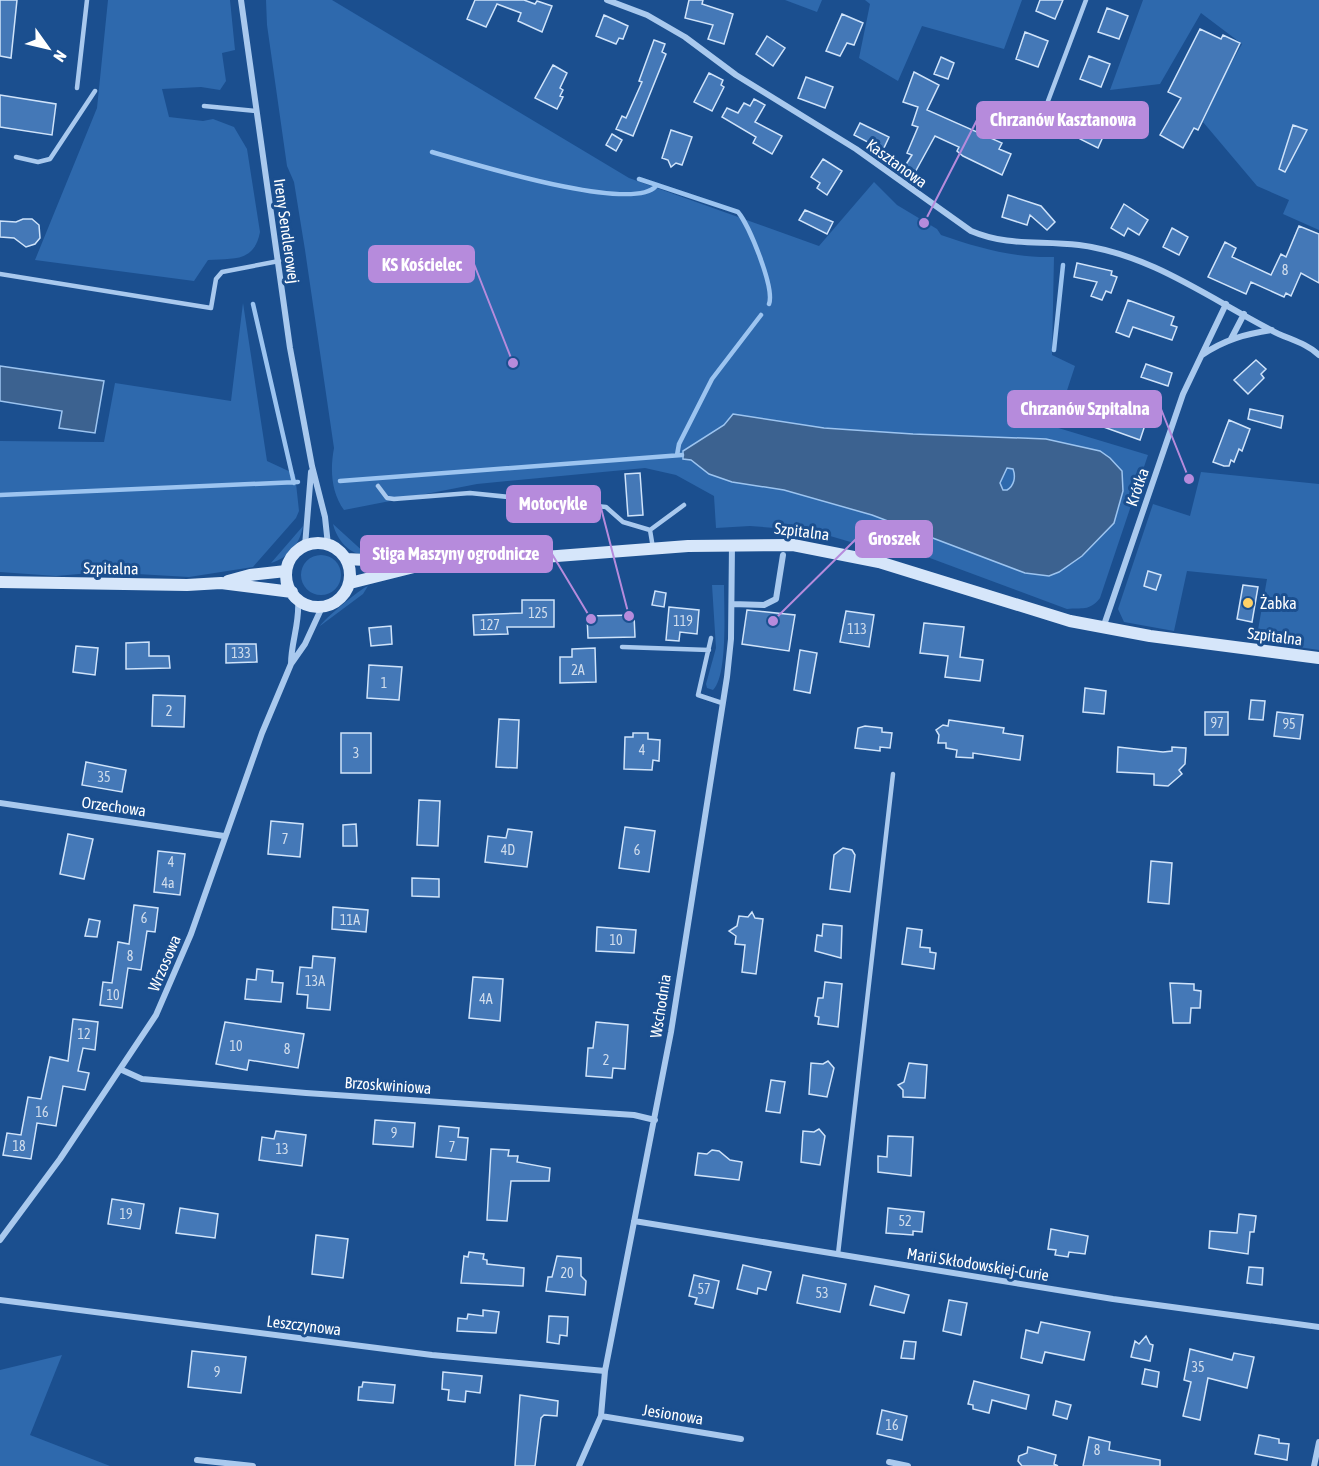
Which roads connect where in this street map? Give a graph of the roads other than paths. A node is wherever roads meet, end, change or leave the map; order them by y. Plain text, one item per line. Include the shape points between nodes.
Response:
1 (87, 0) edge
2 (241, 0) edge
3 (607, 0) edge
4 (1086, 0) edge
5 (77, 88) dead end
6 (95, 91) dead end
7 (1047, 101) dead end
8 (204, 106) dead end
9 (256, 111) junction
10 (16, 157) dead end
11 (279, 261) junction
12 (0, 274) edge
13 (1226, 304) junction
14 (1244, 314) junction
15 (1272, 330) junction
16 (1230, 339) junction
17 (1319, 346) edge
18 (1311, 347) junction
19 (1319, 355) edge
20 (1201, 356) junction
21 (312, 466) junction
22 (378, 486) dead end
23 (684, 506) dead end
24 (650, 530) junction
25 (732, 544) junction
26 (328, 545) junction
27 (305, 546) junction
28 (653, 548) junction
29 (783, 555) dead end
30 (346, 559) junction
31 (414, 567) junction
32 (286, 571) junction
33 (0, 582) edge
34 (221, 583) junction
35 (350, 583) junction
36 (295, 596) junction
37 (732, 604) junction
38 (323, 605) junction
39 (1102, 628) junction
40 (711, 638) dead end
41 (622, 647) dead end
42 (710, 650) junction
43 (1319, 658) edge
44 (291, 664) junction
45 (722, 703) junction
46 (893, 774) dead end
47 (0, 803) edge
48 (224, 836) junction
49 (122, 1070) junction
50 (655, 1120) junction
51 (634, 1221) junction
52 (0, 1240) edge
53 (838, 1254) junction
54 (0, 1300) edge
55 (1319, 1327) edge
56 (605, 1371) junction
57 (601, 1416) junction
58 (741, 1439) dead end
59 (1319, 1442) edge
60 (197, 1460) dead end
61 (889, 1462) dead end
62 (253, 1466) edge
63 (579, 1466) edge
64 (908, 1466) edge
65 (1314, 1466) edge

1 - 5 lane
2 - 9 street, Ireny Sendlerowej
3 - 13 street, Kasztanowa via 647,15 685,37 736,75 856,149 971,231 992,240 1078,245 1126,254
4 - 7 lane
6 - 10 lane via 50,159 38,162
8 - 9 lane
9 - 11 street, Ireny Sendlerowej
11 - 12 lane via 222,272 216,279 211,308
11 - 21 street, Ireny Sendlerowej
13 - 14 street, Kasztanowa
13 - 20 street, Krótka
14 - 15 street, Kasztanowa
14 - 16 street
15 - 16 street
15 - 18 street, Kasztanowa
16 - 20 street
17 - 18 street
18 - 19 street, Kasztanowa
20 - 39 street, Krótka via 1183,394
21 - 26 street
21 - 27 street
22 - 24 lane via 387,498 394,499 470,493 606,507 623,522
23 - 24 lane
24 - 28 lane
25 - 28 main road, Szpitalna
25 - 37 street, Wschodnia
25 - 39 main road, Szpitalna via 793,545 855,556
26 - 27 main road
26 - 30 main road
27 - 32 main road via 292,556
28 - 31 main road, Szpitalna
29 - 37 street via 776,599 764,605
30 - 31 main road, Szpitalna
30 - 35 main road
31 - 35 main road, Szpitalna
32 - 34 main road, Szpitalna
32 - 36 main road
33 - 34 main road, Szpitalna
34 - 36 main road, Szpitalna
35 - 38 main road via 340,598
36 - 38 main road via 312,607
36 - 44 street, Wrzosowa via 299,619
37 - 45 street, Wschodnia
38 - 44 street, Wrzosowa
39 - 43 main road, Szpitalna
40 - 42 lane
41 - 42 lane
42 - 45 lane via 698,695
44 - 48 street, Wrzosowa
45 - 50 street, Wschodnia
46 - 53 lane
47 - 48 street, Orzechowa
48 - 49 street, Wrzosowa via 176,972 156,1015
49 - 50 street, Brzoskwiniowa via 142,1079 634,1115
49 - 52 street, Wrzosowa
50 - 51 street, Wschodnia
51 - 53 street, Marii Skłodowskiej-Curie
51 - 56 street, Wschodnia
53 - 55 street, Marii Skłodowskiej-Curie via 1113,1299
54 - 56 street, Leszczynowa via 432,1355
56 - 57 street, Wschodnia
57 - 58 street, Jesionowa
57 - 63 street, Wschodnia
59 - 65 street
60 - 62 street
61 - 64 street

